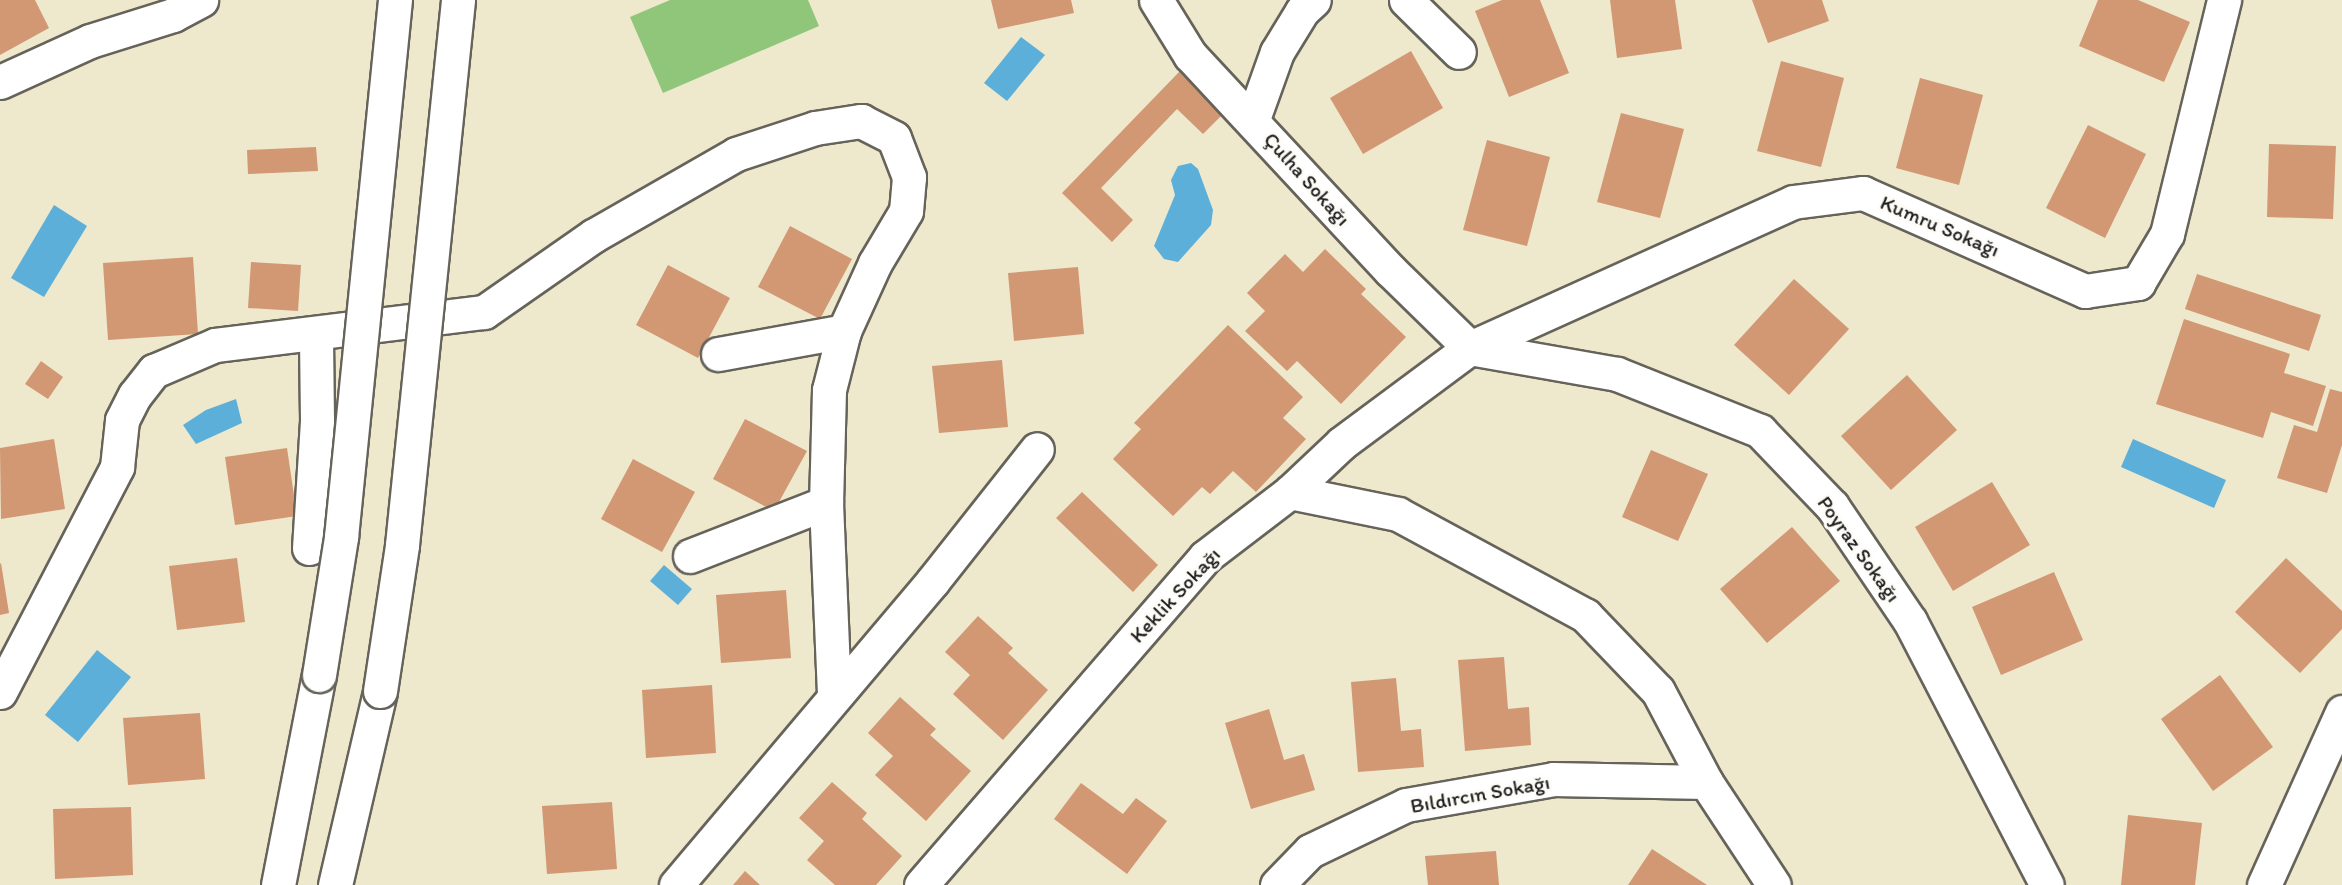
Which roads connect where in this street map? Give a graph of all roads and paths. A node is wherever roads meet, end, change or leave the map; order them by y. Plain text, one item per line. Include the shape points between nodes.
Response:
1 (201, 0) edge
2 (395, 0) edge
3 (458, 0) edge
4 (1156, 0) edge
5 (1314, 0) edge
6 (1406, 0) edge
7 (2224, 0) edge
8 (1459, 52) dead end
9 (0, 82) edge
10 (1252, 119) junction
11 (844, 331) junction
12 (316, 334) junction
13 (1470, 348) junction
14 (718, 354) dead end
15 (1037, 449) dead end
16 (1290, 492) junction
17 (826, 503) junction
18 (309, 548) dead end
19 (690, 556) dead end
20 (0, 692) edge
21 (834, 695) junction
22 (2342, 712) edge
23 (1706, 782) junction
24 (278, 885) edge
25 (335, 885) edge
26 (676, 885) edge
27 (921, 885) edge
28 (1277, 885) edge
29 (1774, 885) edge
30 (2047, 885) edge
31 (2264, 885) edge

1 - 9 main road via 173,15 90,40
2 - 24 main road, bridge via 341,537
3 - 25 main road, bridge via 402,545 380,691
4 - 10 main road, Çulha Sokağı via 1190,56
5 - 10 main road via 1302,11 1277,52
6 - 8 main road
7 - 13 main road, Kumru Sokağı via 2167,234 2138,282 2085,291 1863,193 1793,202
10 - 13 main road, Çulha Sokağı via 1391,271
11 - 12 main road via 875,263 906,211 909,177 894,138 861,121 815,129 736,154 592,236 484,312
11 - 14 main road
11 - 17 main road via 829,390
12 - 18 main road via 317,420
12 - 20 main road via 215,345 154,371 122,420 117,467
13 - 16 main road, Keklik Sokağı via 1342,443
13 - 30 main road, Poyraz Sokağı via 1617,374 1760,431 1832,506 1910,621
15 - 21 main road via 932,582
16 - 23 main road via 1398,514 1585,615 1658,692
16 - 27 main road, Keklik Sokağı via 1205,557
17 - 19 main road
17 - 21 main road
21 - 26 main road
22 - 31 main road
23 - 28 main road, Bıldırcın Sokağı via 1553,779 1406,806 1310,851
23 - 29 main road

